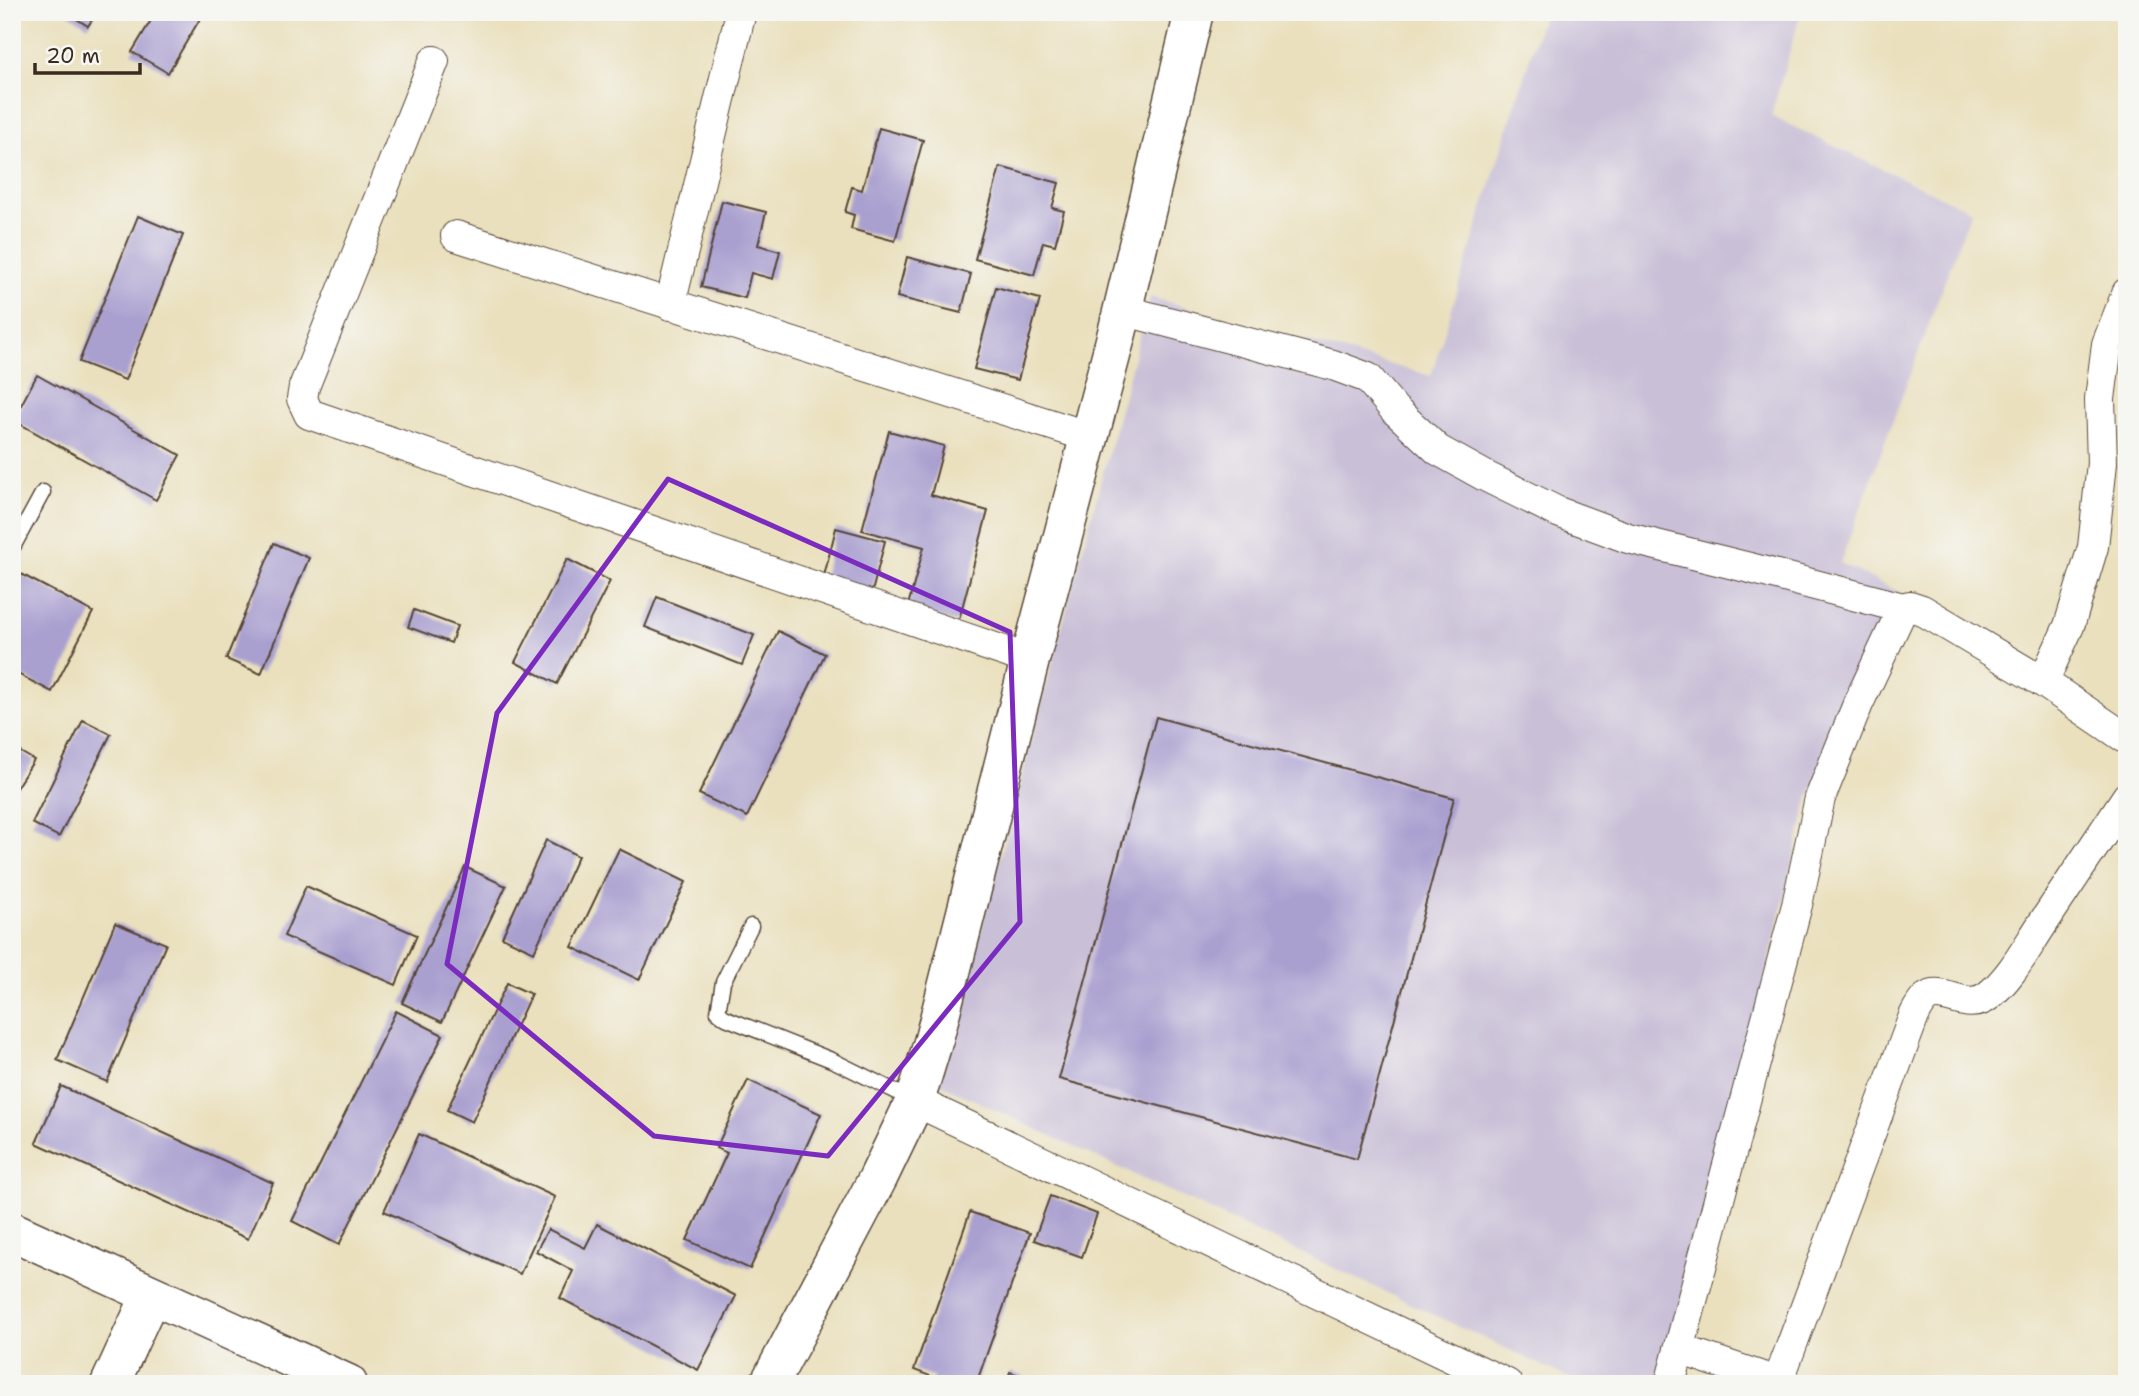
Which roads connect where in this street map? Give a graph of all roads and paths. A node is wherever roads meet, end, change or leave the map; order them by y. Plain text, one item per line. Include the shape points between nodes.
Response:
1 (741, 12) edge
2 (1195, 12) edge
3 (434, 61) dead end
4 (456, 236) dead end
5 (2127, 293) edge
6 (670, 305) junction
7 (1122, 310) junction
8 (1090, 437) junction
9 (43, 492) dead end
10 (12, 549) edge
11 (1903, 608) junction
12 (1030, 660) junction
13 (2043, 682) junction
14 (2127, 739) edge
15 (2127, 797) edge
16 (751, 926) dead end
17 (915, 1101) junction
18 (12, 1231) edge
19 (151, 1295) junction
20 (1679, 1349) junction
21 (336, 1381) edge
22 (1781, 1383) edge
23 (110, 1384) edge
24 (768, 1384) edge
25 (1507, 1384) edge
26 (1670, 1384) edge

1 - 6 street
2 - 7 main road
3 - 12 street via 304,387 302,399 309,414
4 - 6 street
5 - 13 street via 2107,344 2093,547 2069,626
6 - 8 street
7 - 8 main road
7 - 11 street via 1368,377 1438,450 1558,512 1628,538
8 - 12 main road
9 - 10 lane
11 - 13 street via 1922,610
11 - 20 street via 1820,798 1797,905
12 - 17 main road
13 - 14 street
15 - 22 street via 2022,954 1987,997 1971,1003 1946,997 1924,999
16 - 17 lane via 723,982 718,1012 834,1060
17 - 24 main road
17 - 25 street
18 - 19 main road
19 - 21 main road
19 - 23 main road
20 - 22 street
20 - 26 street

